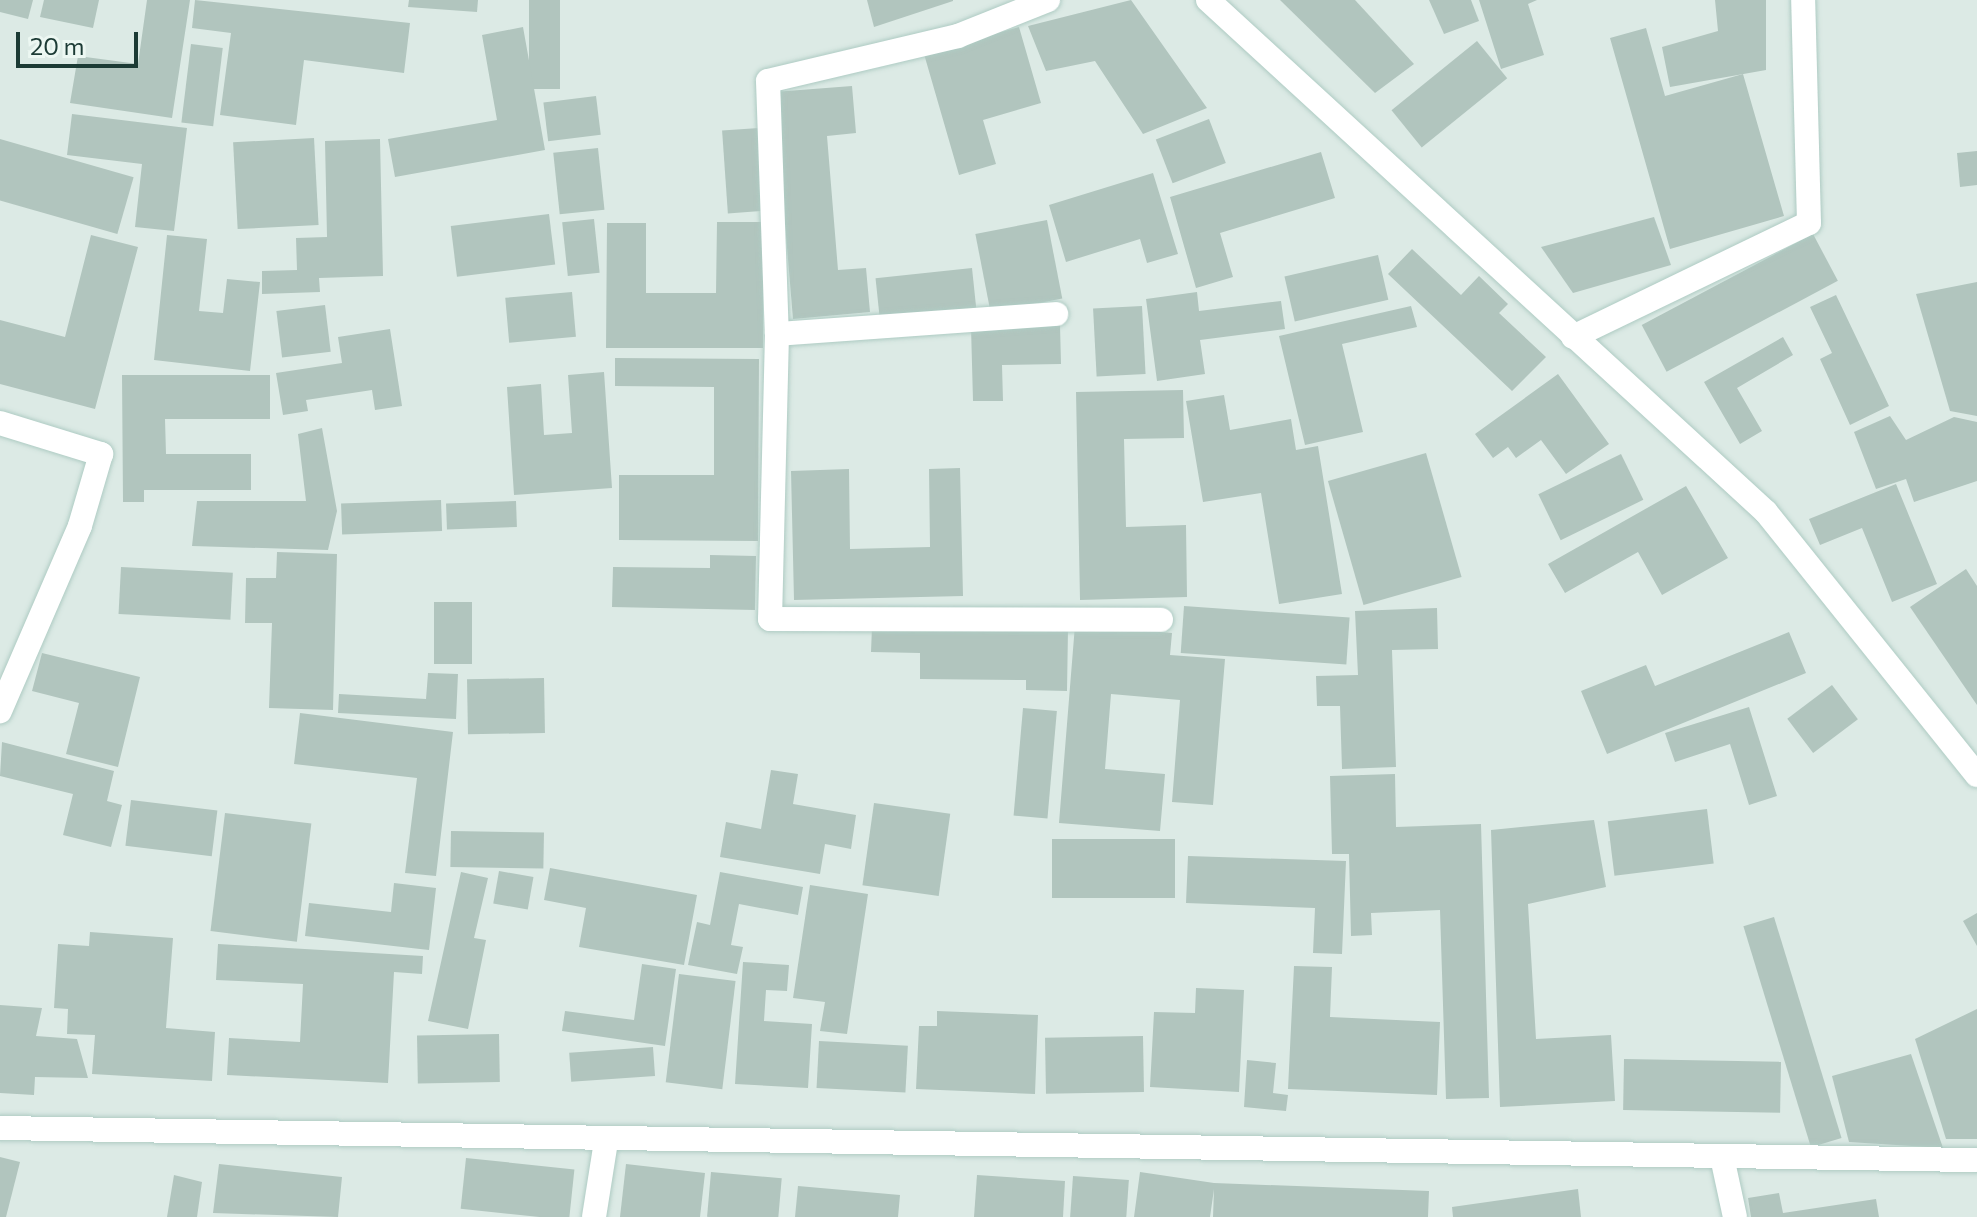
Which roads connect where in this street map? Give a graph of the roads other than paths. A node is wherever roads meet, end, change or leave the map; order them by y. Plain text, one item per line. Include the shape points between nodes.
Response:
1 (1048, 0) edge
2 (1208, 0) edge
3 (1803, 0) edge
4 (1056, 314) dead end
5 (777, 334) junction
6 (1573, 337) junction
7 (0, 423) edge
8 (1161, 620) dead end
9 (0, 711) edge
10 (1977, 775) edge
11 (0, 1128) edge
12 (606, 1141) junction
13 (1722, 1157) junction
14 (1977, 1160) edge
15 (594, 1217) edge
16 (1735, 1217) edge

1 - 5 street via 958,36 768,81
2 - 6 street
3 - 6 street via 1809,223
4 - 5 street
5 - 8 street via 770,619
6 - 10 street via 1766,512
7 - 9 street via 101,454 80,526
11 - 12 street
12 - 13 street
12 - 15 street
13 - 14 street
13 - 16 street

